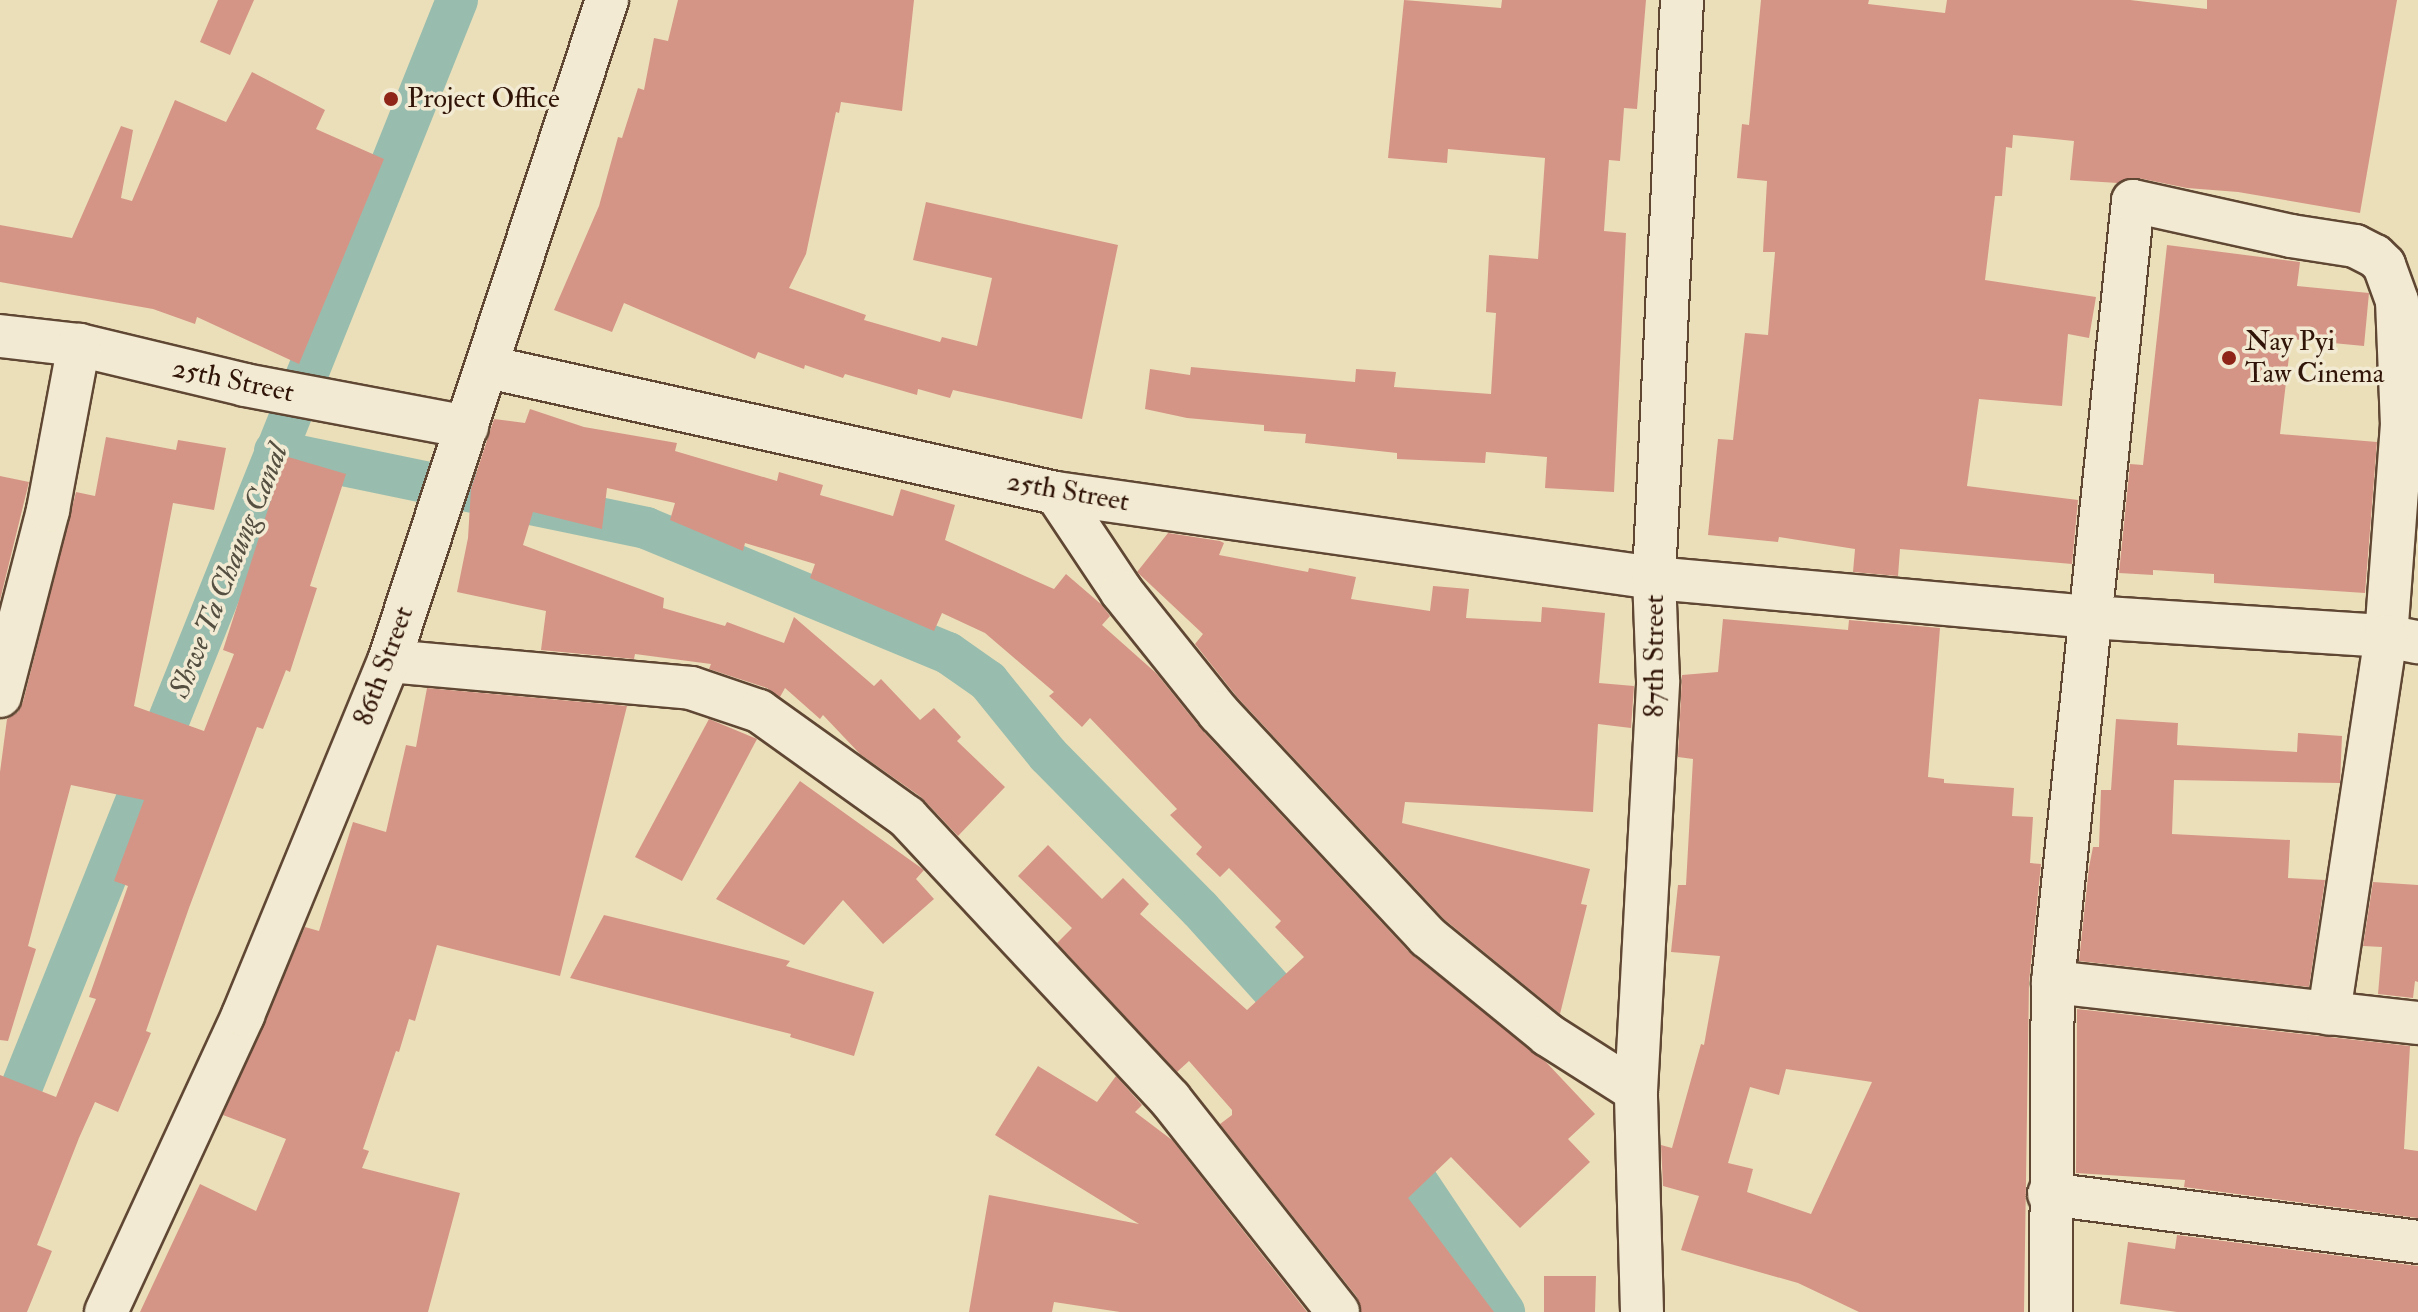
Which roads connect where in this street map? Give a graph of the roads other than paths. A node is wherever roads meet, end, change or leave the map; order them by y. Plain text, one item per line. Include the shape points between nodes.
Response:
1 (607, 0) edge
2 (1682, 0) edge
3 (0, 336) edge
4 (79, 345) junction
5 (488, 367) junction
6 (462, 441) junction
7 (1056, 493) junction
8 (1654, 578) junction
9 (2090, 617) junction
10 (2402, 639) edge
11 (389, 661) junction
12 (0, 696) edge
13 (2053, 982) junction
14 (2329, 1014) junction
15 (2418, 1023) edge
16 (1636, 1091) junction
17 (2049, 1194) junction
18 (2418, 1242) edge
19 (1649, 1309) edge
20 (106, 1312) edge
21 (1338, 1312) edge
22 (2051, 1312) edge

1 - 5 street, 86th Street
2 - 8 street, 87th Street
3 - 4 street, 25th Street
4 - 6 street, 25th Street via 357,406
4 - 12 street via 48,510
5 - 6 street, 86th Street
5 - 7 street, 25th Street
6 - 11 street, 86th Street
7 - 8 street, 25th Street
7 - 16 street via 1122,592 1219,713 1428,937 1548,1035
8 - 9 street, 25th Street
8 - 16 street, 87th Street via 1658,681
9 - 10 street, 25th Street
9 - 10 street via 2133,201 2355,246 2375,256 2390,276 2397,301 2402,424
9 - 13 street
10 - 14 street
11 - 20 street, 86th Street via 243,1015
11 - 21 street via 691,688 759,711 907,817 1170,1099
13 - 14 street
13 - 17 street
14 - 15 street
16 - 19 street, 87th Street
17 - 18 street
17 - 22 street

